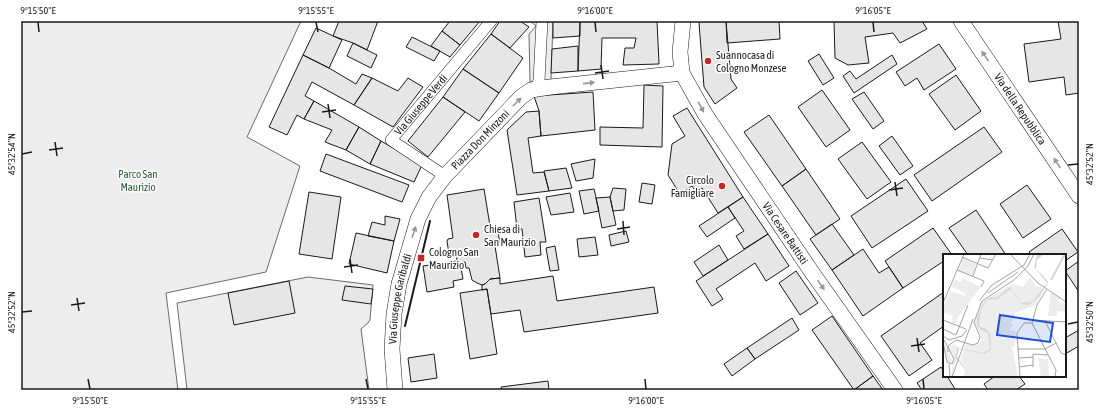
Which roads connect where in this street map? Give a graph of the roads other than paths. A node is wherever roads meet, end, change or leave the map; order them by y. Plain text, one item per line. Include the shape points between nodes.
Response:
1 (491, 21) edge
2 (542, 21) edge
3 (683, 21) edge
4 (961, 21) edge
5 (682, 73) junction
6 (543, 87) junction
7 (445, 176) junction
8 (1079, 196) edge
9 (422, 210) joint
10 (394, 390) edge
11 (895, 390) edge

1 - 7 street, Via Giuseppe Verdi via 391,140
2 - 6 street via 539,81
3 - 5 street via 680,52
8 -> 4 street, Via della Repubblica
6 -> 5 street
5 -> 11 street, Via Cesare Battisti via 705,114
7 -> 6 street, Piazza Don Minzoni via 521,98 531,90
7 - 9 street, Piazza Don Minzoni
10 -> 9 street, Via Giuseppe Garibaldi via 392,332 395,306 399,284

